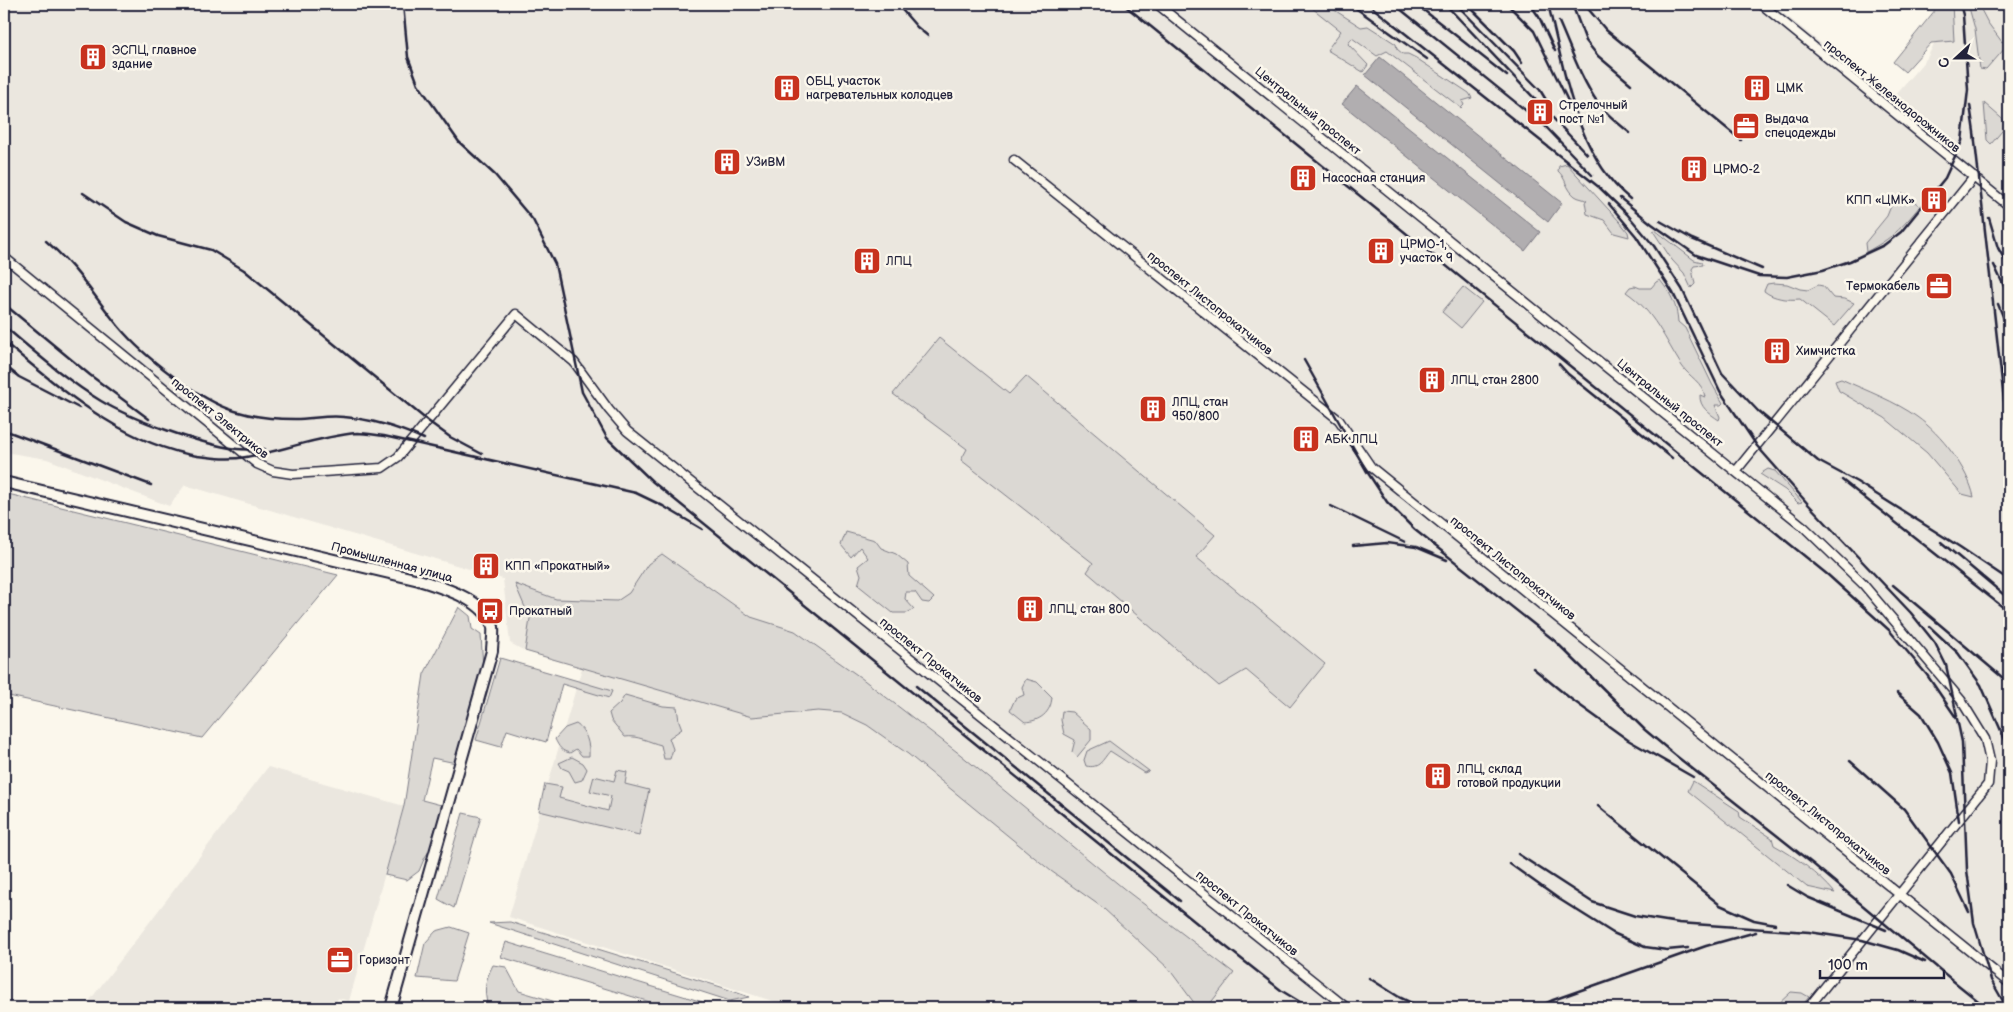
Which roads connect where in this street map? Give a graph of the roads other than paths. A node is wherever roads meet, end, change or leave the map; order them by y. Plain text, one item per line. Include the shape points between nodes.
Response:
1 (1157, 4) edge
2 (1761, 4) edge
3 (1014, 160) dead end
4 (1974, 177) junction
5 (2009, 206) edge
6 (4, 256) edge
7 (516, 314) joint
8 (1736, 471) junction
9 (4, 482) edge
10 (1899, 894) junction
11 (2009, 983) edge
12 (392, 1008) edge
13 (1347, 1008) edge
14 (1808, 1008) edge

1 - 8 street, Центральный проспект
2 - 4 street, проспект Железнодорожников
3 - 10 street, проспект Листопрокатчиков via 1339,420 1371,467
4 - 5 street, проспект Железнодорожников
4 - 8 street
6 - 7 street, проспект Электриков via 257,464 293,474 382,468 398,457
7 - 13 street, проспект Прокатчиков via 574,362 627,431
8 - 10 street, Центральный проспект via 1804,526 1863,584 1961,700 1985,739 1990,761 1988,784
9 - 12 street, Промышленная улица via 419,580 460,593 481,609 493,627 492,651
10 - 11 street, проспект Листопрокатчиков
10 - 14 street

